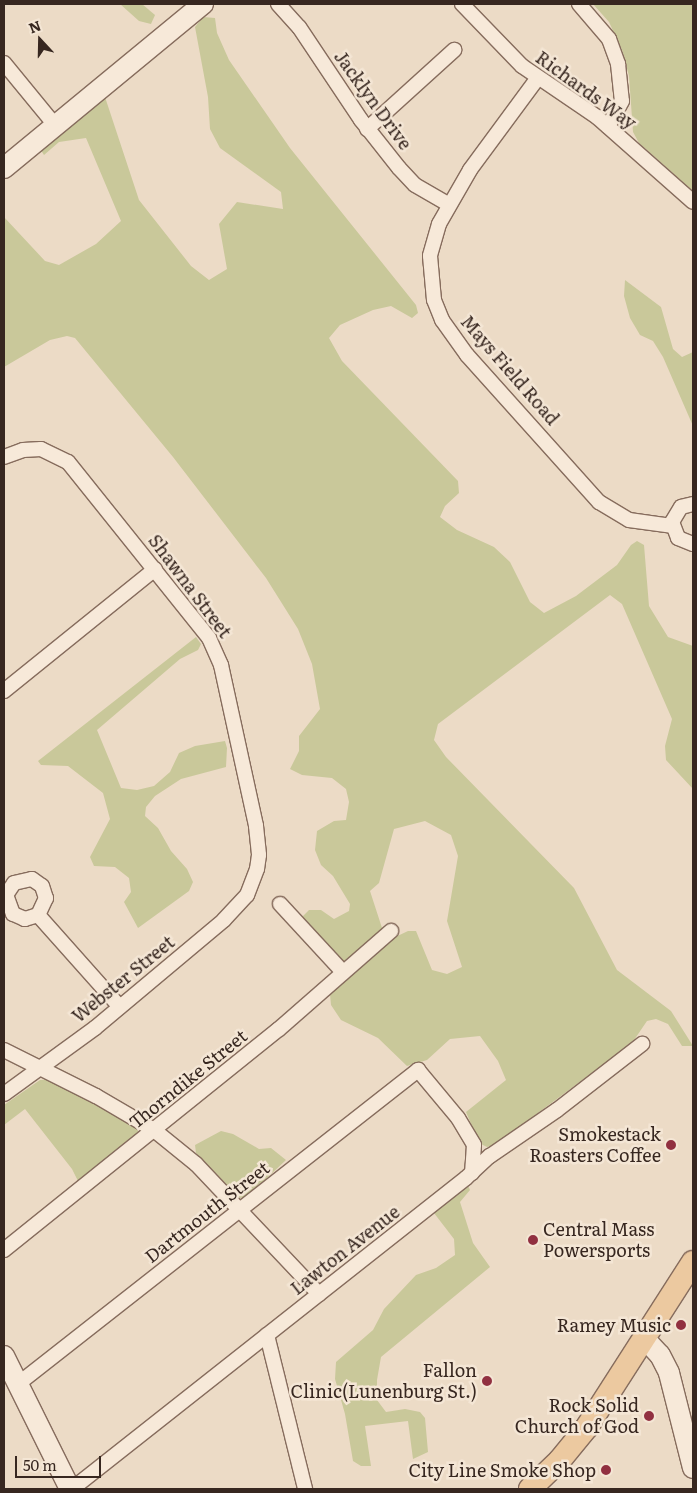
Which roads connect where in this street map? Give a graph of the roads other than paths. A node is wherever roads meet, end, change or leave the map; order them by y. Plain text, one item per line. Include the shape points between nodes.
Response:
1 (203, 4) edge
2 (278, 4) edge
3 (462, 4) edge
4 (579, 4) edge
5 (454, 50) dead end
6 (4, 63) edge
7 (537, 79) junction
8 (55, 125) junction
9 (608, 126) junction
10 (368, 129) junction
11 (4, 168) edge
12 (693, 202) edge
13 (449, 205) junction
14 (4, 457) edge
15 (693, 504) edge
16 (672, 526) junction
17 (693, 544) edge
18 (155, 569) junction
19 (4, 692) edge
20 (254, 881) joint
21 (280, 904) dead end
22 (38, 915) dead end
23 (391, 931) dead end
24 (343, 972) junction
25 (120, 1007) junction
26 (642, 1044) dead end
27 (4, 1050) edge
28 (41, 1068) junction
29 (4, 1094) edge
30 (154, 1130) junction
31 (472, 1173) junction
32 (241, 1210) junction
33 (4, 1250) edge
34 (693, 1262) edge
35 (319, 1294) junction
36 (267, 1335) junction
37 (644, 1338) junction
38 (4, 1356) edge
39 (18, 1384) junction
40 (693, 1468) edge
41 (72, 1489) edge
42 (305, 1489) edge
43 (530, 1489) edge

1 - 8 street
2 - 10 street, Jacklyn Drive via 299,27
3 - 7 street, Richards Way via 496,42
4 - 9 street via 609,39 618,64 622,100
5 - 10 street
6 - 8 street
7 - 9 street, Richards Way
7 - 13 street, Mays Field Road via 470,170
8 - 11 street
9 - 12 street, Richards Way
10 - 13 street, Jacklyn Drive via 410,180
13 - 16 street, Mays Field Road via 432,245 430,278 437,310 457,342 604,507 629,520
14 - 18 street, Shawna Street via 23,450 41,449 68,462
15 - 16 street via 678,510
16 - 17 street via 681,540
18 - 19 street
18 - 20 street, Shawna Street via 204,632 219,658 256,826 259,856
20 - 25 street, Webster Street via 247,895 224,920
21 - 24 street
22 - 25 street
23 - 24 street, Thorndike Street
24 - 30 street, Thorndike Street via 279,1029
25 - 28 street, Webster Street
26 - 31 street, Lawton Avenue via 557,1110 490,1156
27 - 28 street
28 - 29 street, Webster Street
28 - 30 street
30 - 32 street via 196,1164
30 - 33 street, Thorndike Street
31 - 32 street, Dartmouth Street via 474,1146 458,1118 418,1070
31 - 35 street, Lawton Avenue
32 - 35 street
32 - 39 street, Dartmouth Street
34 - 37 main road
35 - 36 street, Lawton Avenue
36 - 41 street, Lawton Avenue
36 - 42 street
37 - 40 street via 660,1355 669,1373
37 - 43 main road via 595,1415 560,1460
38 - 39 street
39 - 41 street

